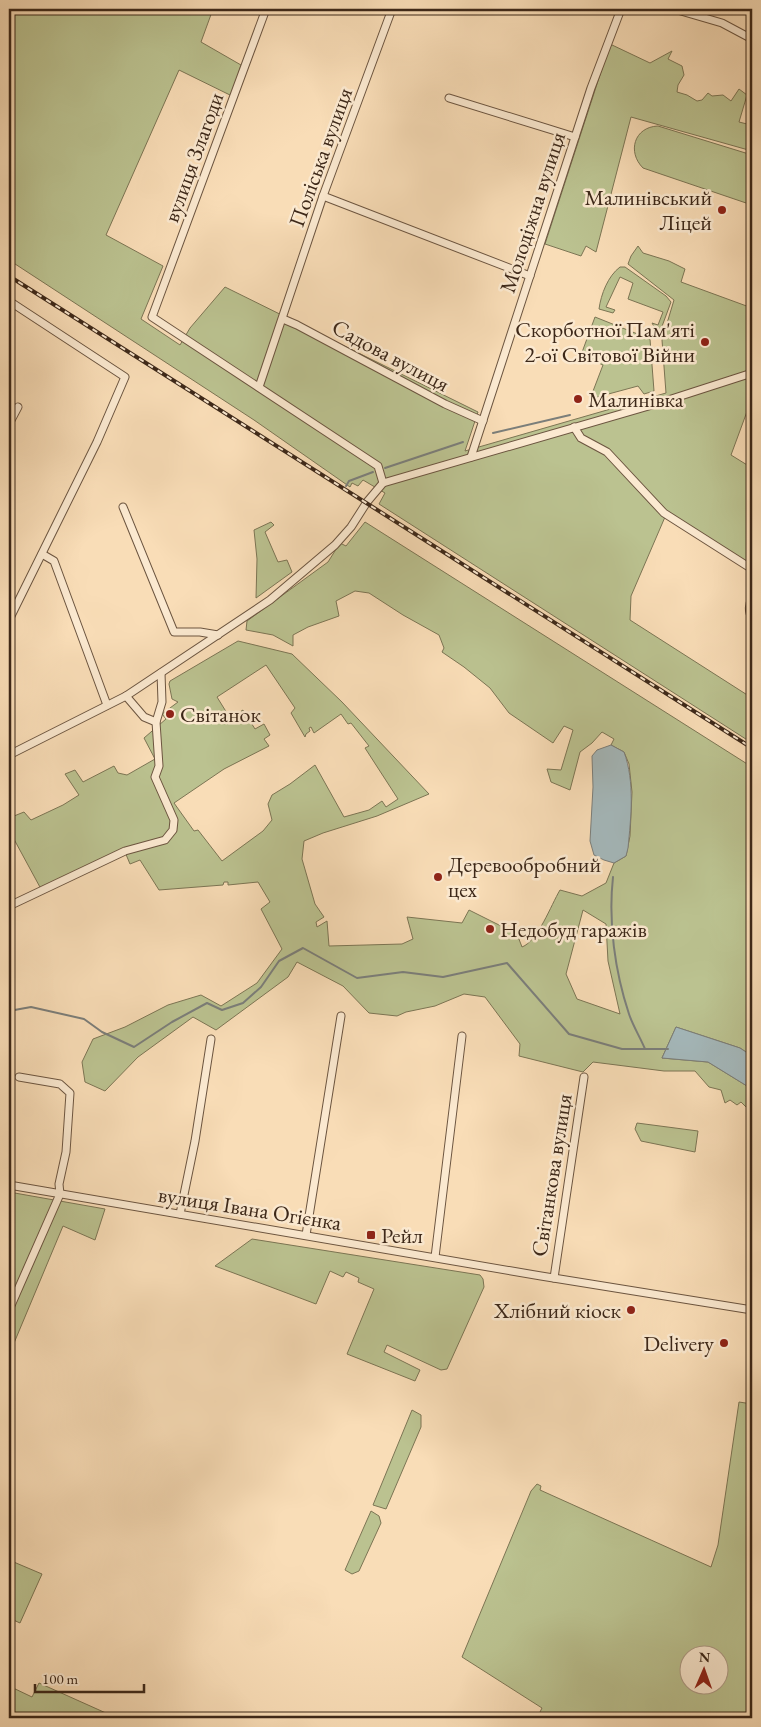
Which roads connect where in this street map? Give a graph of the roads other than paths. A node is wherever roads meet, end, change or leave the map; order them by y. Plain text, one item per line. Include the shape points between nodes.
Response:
1 (266, 9) edge
2 (392, 9) edge
3 (621, 9) edge
4 (674, 9) edge
5 (752, 39) edge
6 (450, 98) dead end
7 (575, 137) junction
8 (323, 196) junction
9 (530, 276) junction
10 (9, 301) edge
11 (283, 319) junction
12 (752, 373) edge
13 (259, 387) junction
14 (18, 407) dead end
15 (483, 422) junction
16 (9, 424) edge
17 (574, 427) junction
18 (471, 457) junction
19 (383, 483) junction
20 (123, 507) dead end
21 (42, 554) junction
22 (752, 569) edge
23 (752, 598) edge
24 (752, 618) edge
25 (9, 620) edge
26 (218, 635) junction
27 (161, 673) junction
28 (126, 696) junction
29 (107, 704) junction
30 (156, 722) junction
31 (9, 755) edge
32 (9, 906) edge
33 (341, 1016) dead end
34 (462, 1036) dead end
35 (211, 1039) dead end
36 (584, 1077) dead end
37 (19, 1078) dead end
38 (9, 1186) edge
39 (60, 1194) junction
40 (180, 1214) junction
41 (306, 1235) junction
42 (435, 1257) junction
43 (554, 1278) junction
44 (9, 1310) edge
45 (752, 1310) edge

1 - 13 street, вулиця Злагоди via 152,317
2 - 8 street, Поліська вулиця
3 - 7 street, Молодіжна вулиця
4 - 5 street via 722,23
6 - 7 street
7 - 9 street, Молодіжна вулиця
8 - 9 street
8 - 11 street, Поліська вулиця
9 - 15 street, Молодіжна вулиця
10 - 21 street via 125,377
11 - 13 street, Поліська вулиця
11 - 15 street, Садова вулиця
12 - 17 street
13 - 19 street via 378,466
14 - 16 street
15 - 18 street, Молодіжна вулиця
17 - 18 street
17 - 22 street via 581,438 607,452 664,513
18 - 19 street
19 - 26 street via 335,545 270,600
20 - 26 street via 174,632
21 - 25 street
21 - 29 street via 54,561
23 - 24 street via 749,605
26 - 27 street
27 - 28 street
27 - 30 street via 162,702
28 - 29 street
28 - 30 street via 144,717
29 - 31 street
30 - 32 street via 159,766 155,777 174,820 174,830 165,840 125,851
33 - 41 street
34 - 42 street
35 - 40 street
36 - 43 street, Світанкова вулиця
37 - 39 street via 60,1084 70,1093
38 - 39 street, вулиця Івана Огієнка
39 - 40 street, вулиця Івана Огієнка
39 - 44 street
40 - 41 street, вулиця Івана Огієнка
41 - 42 street, вулиця Івана Огієнка
42 - 43 street, вулиця Івана Огієнка
43 - 45 street, вулиця Івана Огієнка

